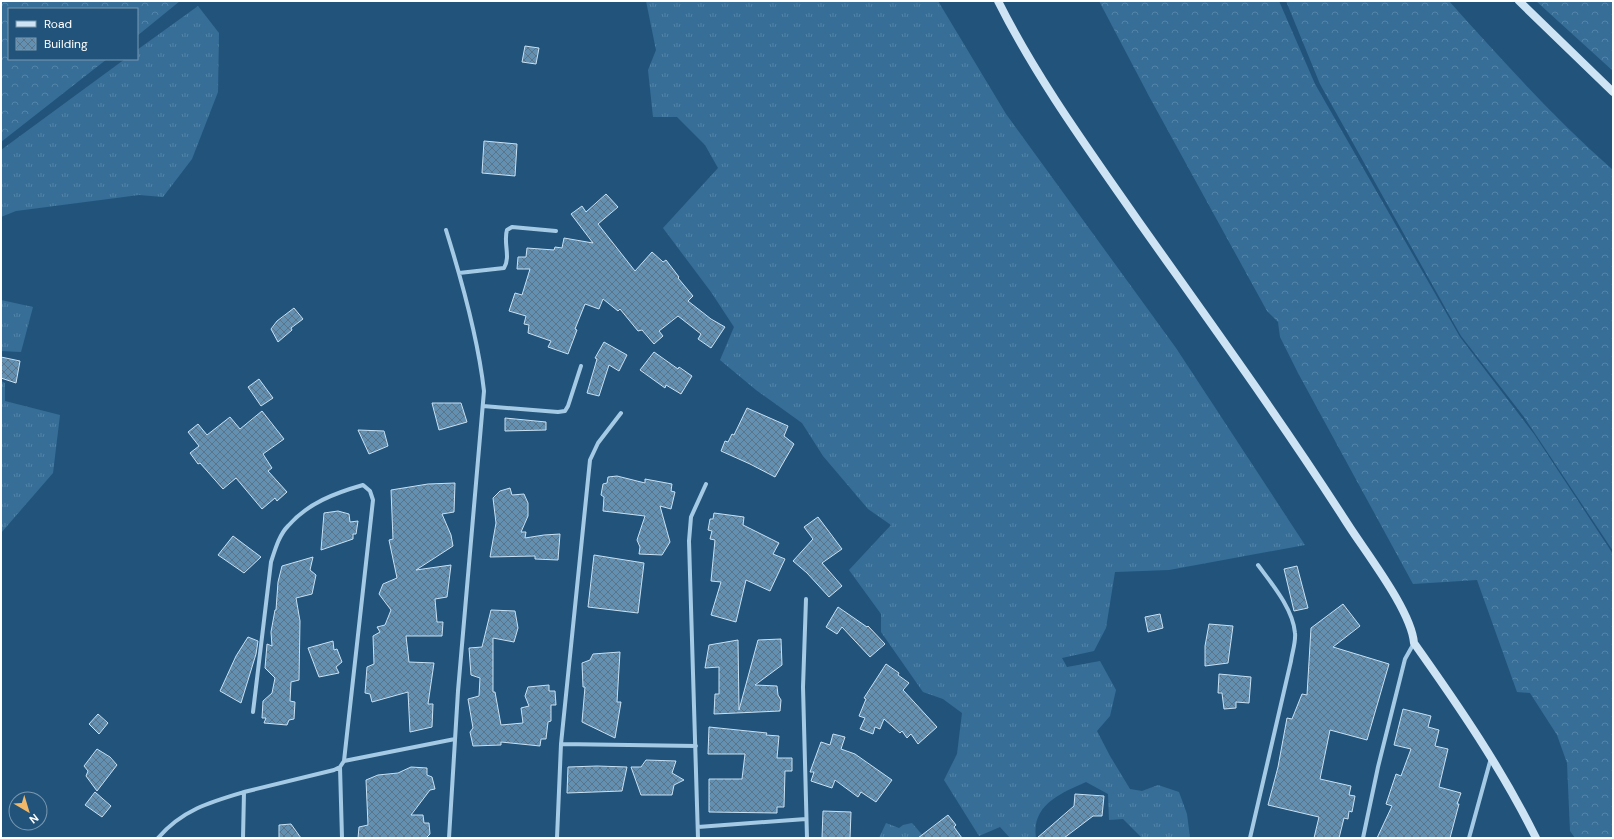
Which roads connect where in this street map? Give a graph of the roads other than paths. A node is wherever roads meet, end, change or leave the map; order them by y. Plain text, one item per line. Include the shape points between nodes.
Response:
1 (998, 1) edge
2 (1519, 1) edge
3 (1613, 92) edge
4 (446, 230) dead end
5 (556, 231) dead end
6 (460, 273) junction
7 (581, 366) dead end
8 (483, 406) junction
9 (621, 413) dead end
10 (706, 484) dead end
11 (1258, 565) dead end
12 (806, 599) dead end
13 (1414, 643) junction
14 (253, 712) dead end
15 (455, 739) junction
16 (561, 744) junction
17 (696, 746) junction
18 (1491, 757) junction
19 (344, 761) junction
20 (340, 767) junction
21 (244, 792) junction
22 (806, 820) junction
23 (698, 826) junction
24 (158, 838) edge
25 (243, 838) edge
26 (342, 838) edge
27 (449, 838) edge
28 (557, 838) edge
29 (698, 838) edge
30 (807, 838) edge
31 (1250, 838) edge
32 (1363, 838) edge
33 (1469, 838) edge
34 (1536, 838) edge

1 - 13 main road via 1017,38 1071,126 1321,483 1394,596 1413,633
2 - 3 main road
4 - 6 street
5 - 6 street via 512,227 507,230 506,235 507,264 504,268
6 - 8 street via 481,368
7 - 8 street via 565,411
8 - 15 street
9 - 16 street via 598,443 590,460
10 - 17 street via 691,518 689,541
11 - 31 street via 1278,592 1289,613 1295,633 1291,661
12 - 22 street via 803,687
13 - 18 main road
13 - 32 street via 1405,660
14 - 19 street via 271,562 278,544 287,526 303,512 338,492 363,485 370,491 373,500
15 - 19 street
15 - 27 street
16 - 17 street
16 - 28 street
17 - 23 street
18 - 33 street
18 - 34 main road
19 - 20 street
20 - 21 street
20 - 26 street
21 - 24 street via 187,812
21 - 25 street
22 - 23 street
22 - 30 street
23 - 29 street

